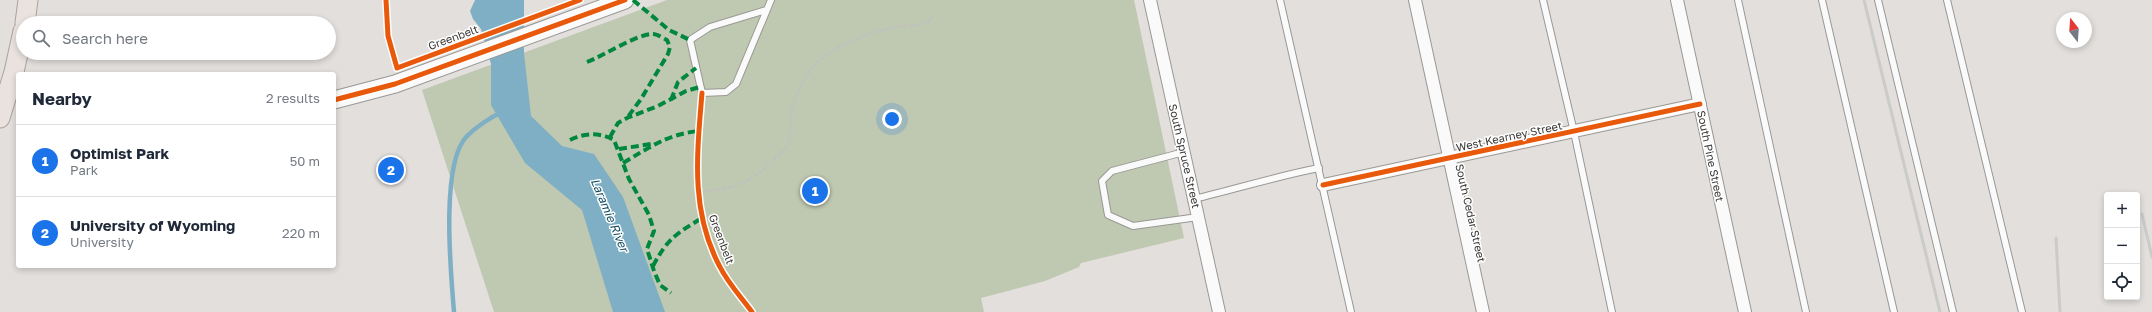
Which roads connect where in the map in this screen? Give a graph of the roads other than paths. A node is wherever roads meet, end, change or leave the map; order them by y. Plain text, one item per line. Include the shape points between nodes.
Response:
1 (28, 0) edge
2 (624, 0) edge
3 (771, 0) edge
4 (1150, 0) edge
5 (1280, 0) edge
6 (1415, 0) edge
7 (1543, 0) edge
8 (1677, 0) edge
9 (1738, 0) edge
10 (1822, 0) edge
11 (1878, 0) edge
12 (1947, 0) edge
13 (766, 10) junction
14 (26, 16) edge
15 (20, 60) edge
16 (18, 72) edge
17 (16, 78) edge
18 (336, 100) edge
19 (1700, 104) junction
20 (0, 118) edge
21 (1574, 132) junction
22 (1184, 152) junction
23 (1448, 159) junction
24 (1319, 168) junction
25 (1323, 184) junction
26 (1194, 199) junction
27 (1198, 217) junction
28 (1219, 312) edge
29 (1351, 312) edge
30 (1483, 312) edge
31 (1612, 312) edge
32 (1745, 312) edge
33 (1806, 312) edge
34 (1894, 312) edge
35 (1953, 312) edge
36 (2022, 312) edge

1 - 14 main road
2 - 18 street via 381,89
3 - 13 lane
4 - 22 street, South Spruce Street
5 - 24 lane
6 - 23 street, South Cedar Street
7 - 21 lane
8 - 19 street, South Pine Street
9 - 33 lane
10 - 34 lane
11 - 35 lane
12 - 36 lane
13 - 13 lane via 736,84 726,92 702,93 690,40 710,27
15 - 16 main road
17 - 20 main road
19 - 21 street, West Kearney Street
19 - 32 street, South Pine Street
21 - 23 street, West Kearney Street
21 - 31 lane
22 - 26 street, South Spruce Street
22 - 27 lane via 1112,171 1102,181 1104,198 1108,215 1133,226
23 - 25 street, West Kearney Street
23 - 30 street, South Cedar Street
24 - 25 lane
24 - 26 lane via 1279,175 1238,189
25 - 29 lane
26 - 27 street, South Spruce Street
27 - 28 street, South Spruce Street

